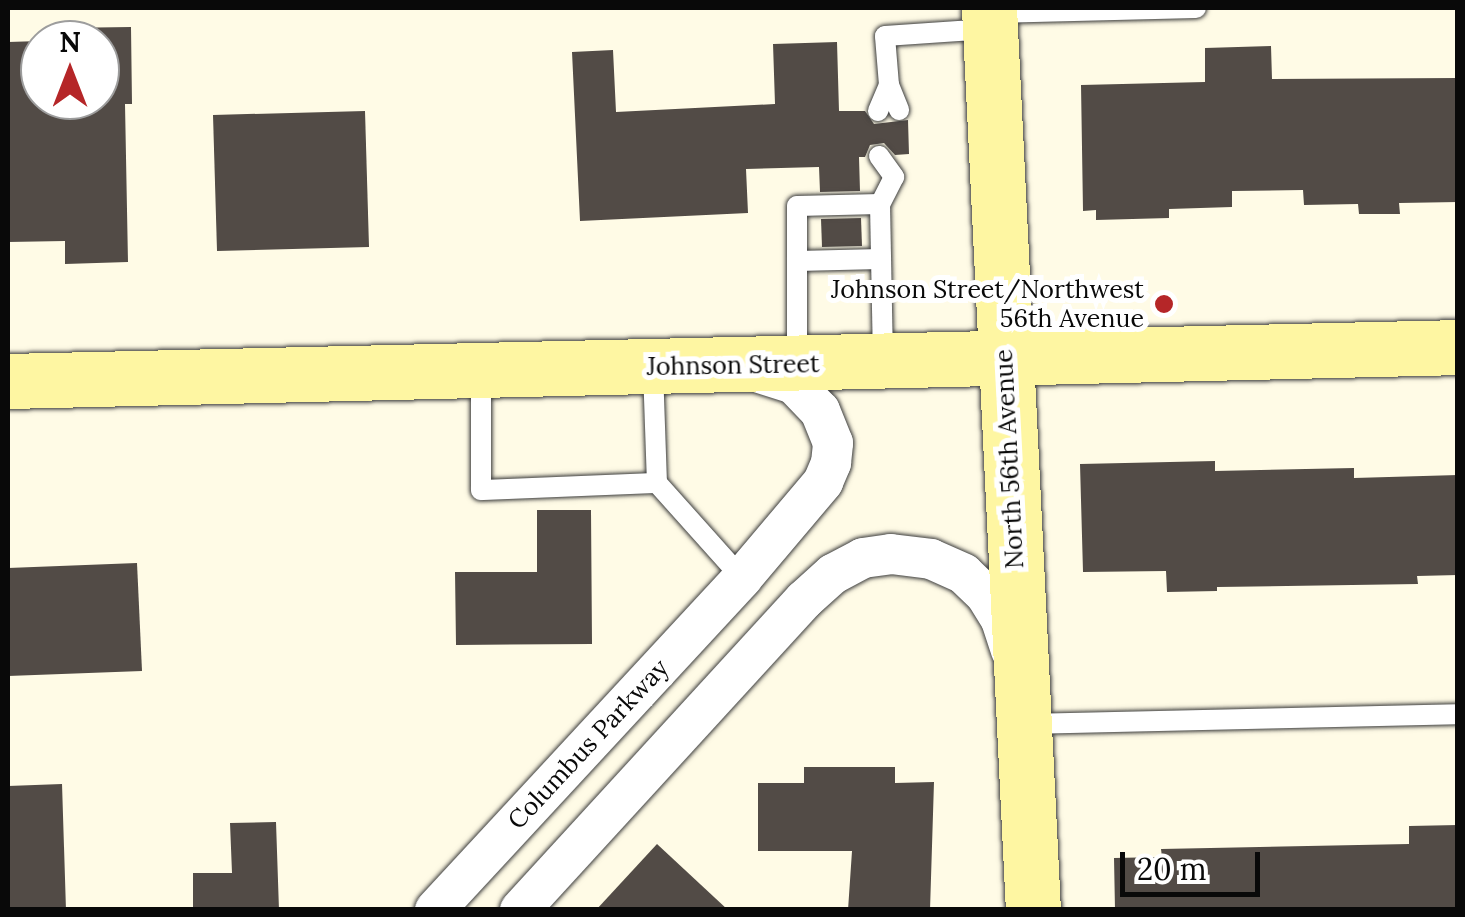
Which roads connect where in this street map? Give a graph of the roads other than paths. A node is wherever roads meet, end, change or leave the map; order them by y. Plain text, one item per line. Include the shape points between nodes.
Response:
1 (1196, 8) edge
2 (989, 16) edge
3 (888, 110) dead end
4 (890, 155) dead end
5 (880, 204) junction
6 (880, 259) junction
7 (796, 260) junction
8 (1458, 347) edge
9 (1004, 359) junction
10 (883, 362) junction
11 (797, 364) junction
12 (735, 365) junction
13 (653, 367) junction
14 (481, 371) junction
15 (8, 381) edge
16 (658, 483) junction
17 (742, 578) junction
18 (784, 622) junction
19 (1022, 701) junction
20 (1458, 714) edge
21 (434, 910) edge
22 (520, 910) edge
23 (1032, 910) edge

1 - 2 lane
2 - 3 lane via 885,36
2 - 9 street, North 56th Avenue
4 - 5 lane via 894,177
5 - 6 lane
5 - 7 lane via 796,206
6 - 7 lane
6 - 10 lane
7 - 11 lane
8 - 9 street, Johnson Street
9 - 10 street, Johnson Street
9 - 19 street, North 56th Avenue
10 - 11 street, Johnson Street
11 - 12 street, Johnson Street
12 - 13 street, Johnson Street
12 - 17 street, Columbus Parkway via 794,384 820,411 832,444 831,463 811,500
13 - 14 street, Johnson Street
13 - 16 lane
14 - 15 street, Johnson Street
14 - 16 lane via 481,490
16 - 17 lane
17 - 18 street
17 - 21 street, Columbus Parkway
18 - 19 street via 832,574 863,558 932,559 964,574 985,594 1001,620
18 - 22 street
19 - 20 lane
19 - 23 street, North 56th Avenue

